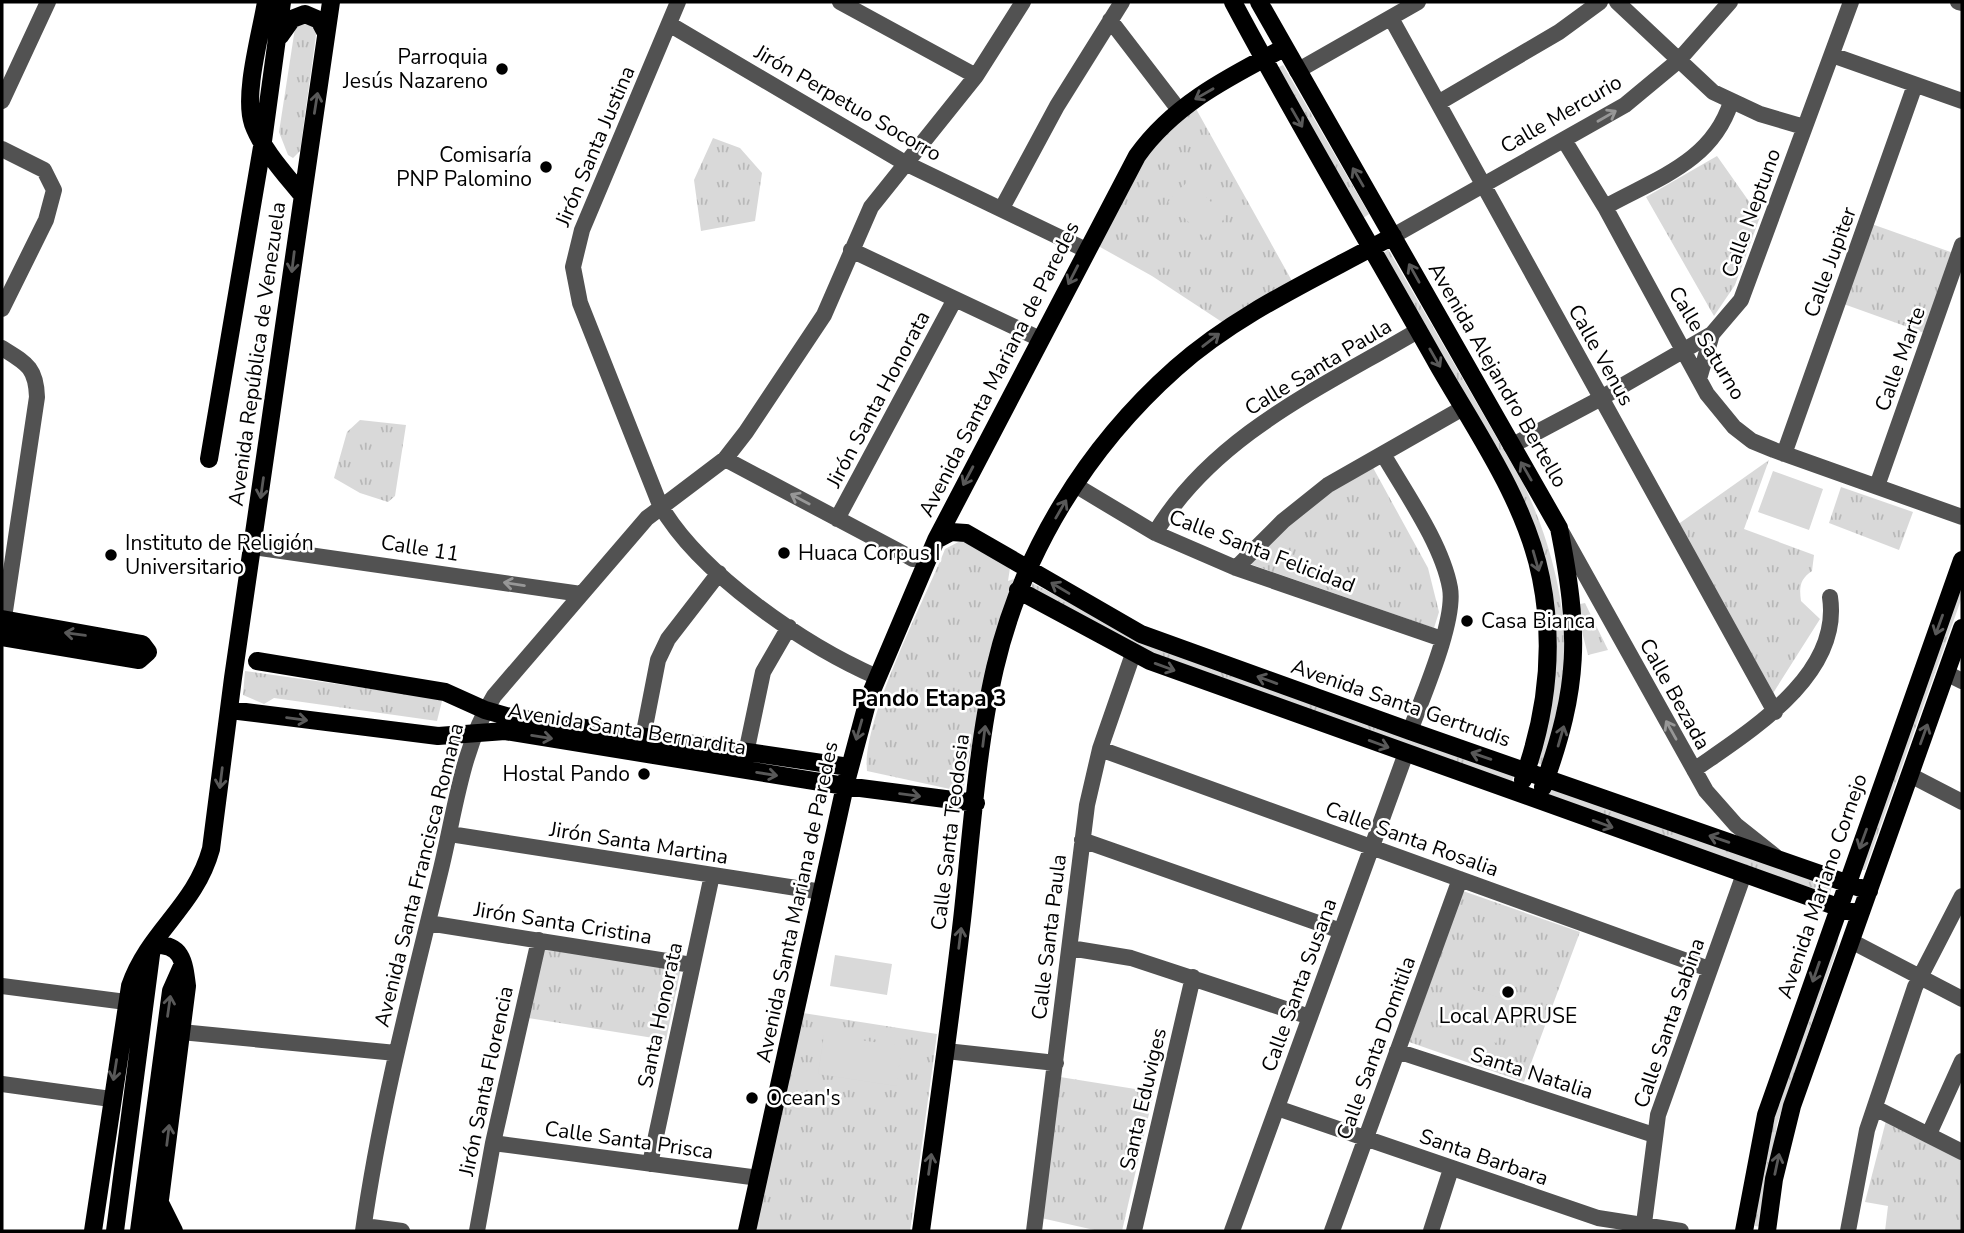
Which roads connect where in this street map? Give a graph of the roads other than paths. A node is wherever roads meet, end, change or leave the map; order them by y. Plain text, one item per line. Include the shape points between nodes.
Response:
1 (48, 2) edge
2 (266, 2) edge
3 (282, 2) edge
4 (319, 2) edge
5 (331, 2) edge
6 (678, 2) edge
7 (840, 2) edge
8 (1023, 2) edge
9 (1122, 2) edge
10 (1233, 2) edge
11 (1259, 2) edge
12 (1418, 2) edge
13 (1600, 2) edge
14 (1617, 2) edge
15 (1730, 2) edge
16 (1851, 2) edge
17 (1391, 18) junction
18 (1110, 20) junction
19 (669, 24) junction
20 (327, 29) junction
21 (278, 42) junction
22 (1284, 48) junction
23 (1832, 55) junction
24 (1263, 59) junction
25 (1678, 61) junction
26 (1297, 71) junction
27 (976, 76) junction
28 (1915, 85) junction
29 (2, 101) edge
30 (1962, 101) edge
31 (1731, 102) junction
32 (1438, 103) junction
33 (1179, 110) junction
34 (1804, 127) junction
35 (1564, 140) junction
36 (263, 141) junction
37 (2, 149) edge
38 (308, 152) junction
39 (905, 163) junction
40 (285, 173) junction
41 (255, 183) junction
42 (1482, 184) junction
43 (302, 195) junction
44 (1605, 207) junction
45 (1002, 208) junction
46 (1393, 236) junction
47 (1962, 245) edge
48 (1373, 247) junction
49 (851, 250) junction
50 (1086, 250) junction
51 (955, 299) junction
52 (2, 309) edge
53 (1419, 330) junction
54 (1712, 334) junction
55 (1035, 337) junction
56 (2, 348) edge
57 (1685, 351) junction
58 (1699, 379) junction
59 (1601, 398) junction
60 (1463, 408) junction
61 (1511, 446) junction
62 (1383, 454) junction
63 (1784, 454) junction
64 (209, 459) dead end
65 (725, 460) junction
66 (1074, 485) junction
67 (1877, 486) junction
68 (660, 505) junction
69 (1962, 517) edge
70 (837, 519) junction
71 (1559, 528) junction
72 (1155, 533) junction
73 (9, 534) edge
74 (936, 540) junction
75 (253, 547) junction
76 (927, 558) junction
77 (1962, 560) edge
78 (1027, 568) junction
79 (1236, 568) junction
80 (719, 573) junction
81 (1018, 590) junction
82 (581, 594) junction
83 (1830, 597) dead end
84 (2, 627) edge
85 (789, 627) junction
86 (1962, 628) edge
87 (1442, 639) junction
88 (1133, 654) junction
89 (257, 661) dead end
90 (877, 677) junction
91 (1954, 677) edge
92 (230, 710) junction
93 (485, 710) junction
94 (1775, 712) junction
95 (1410, 731) junction
96 (475, 732) junction
97 (643, 737) junction
98 (1100, 749) junction
99 (746, 752) junction
100 (1406, 753) junction
101 (849, 767) junction
102 (1694, 770) junction
103 (1526, 772) junction
104 (1910, 775) junction
105 (1546, 779) junction
106 (845, 786) junction
107 (1519, 794) junction
108 (1539, 801) junction
109 (1962, 802) edge
110 (976, 803) junction
111 (450, 834) junction
112 (1082, 840) junction
113 (1372, 847) junction
114 (1780, 860) junction
115 (1744, 874) junction
116 (712, 875) junction
117 (1460, 879) junction
118 (1847, 883) junction
119 (1869, 891) junction
120 (822, 892) junction
121 (1962, 896) edge
122 (1839, 908) junction
123 (1860, 915) junction
124 (428, 923) junction
125 (1341, 931) junction
126 (539, 940) junction
127 (1851, 941) junction
128 (152, 945) junction
129 (1070, 948) junction
130 (184, 961) junction
131 (692, 965) junction
132 (1709, 969) junction
133 (1193, 976) junction
134 (1921, 977) junction
135 (2, 986) edge
136 (1962, 999) edge
137 (126, 1002) junction
138 (1310, 1017) junction
139 (181, 1032) junction
140 (946, 1051) junction
141 (1397, 1051) junction
142 (396, 1053) junction
143 (1962, 1062) edge
144 (1056, 1063) junction
145 (2, 1084) edge
146 (111, 1099) junction
147 (1277, 1108) junction
148 (1875, 1108) junction
149 (1928, 1134) junction
150 (1654, 1135) junction
151 (1366, 1138) junction
152 (492, 1143) junction
153 (1962, 1152) edge
154 (650, 1164) junction
155 (1451, 1169) junction
156 (759, 1178) junction
157 (160, 1203) junction
158 (363, 1229) edge
159 (1643, 1229) edge
160 (93, 1231) edge
161 (115, 1231) edge
162 (139, 1231) edge
163 (156, 1231) edge
164 (174, 1231) edge
165 (402, 1231) edge
166 (477, 1231) edge
167 (747, 1231) edge
168 (921, 1231) edge
169 (1034, 1231) edge
170 (1134, 1231) edge
171 (1232, 1231) edge
172 (1332, 1231) edge
173 (1430, 1231) edge
174 (1681, 1231) edge
175 (1744, 1231) edge
176 (1767, 1231) edge
177 (1847, 1231) edge

1 - 29 street
2 - 36 main road via 250,109
3 - 21 main road, Avenida República de Venezuela
4 - 20 main road
5 - 20 main road, Avenida República de Venezuela
6 - 19 street, Jirón Santa Justina
7 - 27 street
8 - 27 street, Avenida Santa Francisca Romana
9 - 18 street
10 - 24 main road
11 - 22 main road, Avenida Alejandro Bertello
12 - 17 street
13 - 32 street via 1559,32
14 - 25 street
15 - 25 street, Calle Mercurio
16 - 23 street, Calle Neptuno
17 - 26 street
17 - 32 street, Calle Venus
18 - 33 street
18 - 45 street
19 - 39 street, Jirón Perpetuo Socorro
19 - 68 street, Jirón Santa Justina via 587,217 573,267 580,303
20 - 21 main road via 313,16 298,15
38 -> 20 main road, Avenida República de Venezuela
21 - 36 main road, Avenida República de Venezuela
22 - 24 main road, Avenida Santa Mariana de Paredes
22 - 26 main road, Avenida Alejandro Bertello
23 - 28 street
23 - 34 street, Calle Neptuno
24 -> 33 main road, Avenida Santa Mariana de Paredes
24 -> 48 main road
25 - 31 street
35 -> 25 street, Calle Mercurio via 1625,105
46 -> 26 main road, Avenida Alejandro Bertello
27 - 39 street, Avenida Santa Francisca Romana
28 - 30 street
28 - 63 street, Calle Jupiter
31 - 34 street
31 - 44 street via 1720,131 1699,154
32 - 42 street, Calle Venus
33 - 50 main road, Avenida Santa Mariana de Paredes via 1162,123 1137,156
34 - 54 street, Calle Neptuno via 1741,300
35 - 42 street, Calle Mercurio
35 - 44 street, Calle Saturno
36 - 40 main road
36 - 41 main road, Avenida República de Venezuela
37 - 52 street via 44,170 54,191 46,220
38 - 40 main road
38 - 43 main road, Avenida República de Venezuela
39 - 45 street, Jirón Perpetuo Socorro
39 - 49 street, Avenida Santa Francisca Romana via 872,207
40 - 41 main road
40 - 43 main road
41 - 64 main road, Avenida República de Venezuela
42 - 46 street, Calle Mercurio
42 - 59 street, Calle Venus
43 -> 75 main road, Avenida República de Venezuela
44 - 57 street, Calle Saturno
45 - 50 street, Jirón Perpetuo Socorro
46 - 48 main road, Calle Santa Teodosia
61 -> 46 main road, Avenida Alejandro Bertello
47 - 67 street, Calle Marte
48 - 53 main road
66 -> 48 main road, Calle Santa Teodosia via 1146,396 1178,366 1228,327
49 - 51 street
49 - 65 street, Avenida Santa Francisca Romana via 819,323
50 -> 55 main road, Avenida Santa Mariana de Paredes
51 - 55 street
51 - 70 street, Jirón Santa Honorata
53 -> 60 main road
53 - 72 street, Calle Santa Paula via 1255,427 1191,483
54 - 57 street, Calle Neptuno
54 - 58 street
55 -> 74 main road, Avenida Santa Mariana de Paredes
56 - 73 street via 27,364 37,379 35,415
57 - 58 street, Calle Saturno
57 - 59 street, Calle Neptuno
58 - 63 street, Calle Saturno via 1734,427
59 - 61 street, Calle Neptuno
59 - 94 street, Calle Venus
60 - 62 street
60 -> 103 main road via 1518,509 1541,577 1548,676 1540,727
71 -> 61 main road, Avenida Alejandro Bertello
62 - 79 street via 1300,506
62 - 87 street via 1444,568 1450,590
63 - 67 street, Calle Saturno
65 - 68 street, Avenida Santa Francisca Romana
70 -> 65 street
66 - 72 street, Calle Santa Felicidad
78 -> 66 main road, Calle Santa Teodosia
67 - 69 street, Calle Saturno
68 - 80 street, Jirón Santa Justina via 689,547
68 - 82 street, Avenida Santa Francisca Romana
70 - 76 street via 913,559
102 -> 71 street, Calle Bezada
105 -> 71 main road, Avenida Alejandro Bertello via 1569,707 1575,658 1570,586
72 - 79 street, Calle Santa Felicidad
73 - 84 street
74 - 76 main road, Avenida Santa Mariana de Paredes
74 - 78 main road, Avenida Santa Gertrudis via 951,532 967,533
82 -> 75 street, Calle 11
75 - 92 main road, Avenida República de Venezuela
76 - 90 main road, Avenida Santa Mariana de Paredes
77 -> 118 main road, Avenida Mariano Cornejo
78 - 81 main road, Calle Santa Teodosia
95 -> 78 main road, Avenida Santa Gertrudis via 1140,634
79 - 87 street, Calle Santa Felicidad
80 - 85 street, Jirón Santa Justina
80 - 97 street via 668,639 659,660
81 - 88 main road
110 -> 81 main road, Calle Santa Teodosia via 994,670
82 - 93 street, Avenida Santa Francisca Romana
83 - 94 street via 1832,615 1819,652 1804,680
84 -> 84 main road via 139,660 148,652 142,644
85 - 90 street, Jirón Santa Justina
85 - 99 street via 763,672
86 - 91 main road, Avenida Mariano Cornejo
87 - 95 street
88 - 98 street, Calle Santa Paula
88 -> 100 main road
89 - 93 main road, Avenida Santa Bernardita via 445,692
90 -> 101 main road, Avenida Santa Mariana de Paredes
104 -> 91 main road, Avenida Mariano Cornejo
92 -> 96 main road, Avenida Santa Bernardita via 438,736
92 -> 128 main road, Avenida República de Venezuela via 205,872 190,899
93 - 96 street, Avenida Santa Francisca Romana
93 - 97 main road, Avenida Santa Bernardita
94 - 102 street
103 -> 95 main road, Avenida Santa Gertrudis
96 -> 106 main road, Avenida Santa Bernardita via 505,732
96 - 111 street, Avenida Santa Francisca Romana
97 - 99 main road, Avenida Santa Bernardita
98 - 112 street, Calle Santa Paula
98 - 113 street, Calle Santa Rosalia
99 - 101 main road, Avenida Santa Bernardita
100 - 107 main road
100 - 113 street, Calle Santa Susana
101 - 106 main road, Avenida Santa Mariana de Paredes
102 - 114 street, Calle Bezada via 1736,825
103 - 105 main road, Avenida Santa Gertrudis
103 - 107 main road
104 - 109 street
104 - 119 main road, Avenida Mariano Cornejo
105 - 108 main road, Avenida Alejandro Bertello
114 -> 105 main road, Avenida Santa Gertrudis
106 -> 110 main road, Avenida Santa Bernardita
106 - 120 main road, Avenida Santa Mariana de Paredes
107 - 108 main road
108 -> 115 main road
140 -> 110 main road, Calle Santa Teodosia
111 - 116 street, Jirón Santa Martina
111 - 124 street, Avenida Santa Francisca Romana
112 - 125 street
112 - 129 street, Calle Santa Paula
113 - 117 street, Calle Santa Rosalia
113 - 125 street, Calle Santa Susana
114 - 118 main road, Avenida Santa Gertrudis
115 - 122 main road
115 - 132 street, Calle Santa Sabina
116 - 120 street, Jirón Santa Martina
116 - 131 street, Santa Honorata
117 - 132 street, Calle Santa Rosalia
117 - 141 street, Calle Santa Domitila
118 - 119 main road, Avenida Santa Gertrudis
118 - 122 main road, Avenida Mariano Cornejo
119 - 123 main road, Avenida Mariano Cornejo
120 - 156 main road, Avenida Santa Mariana de Paredes
121 - 134 street
122 - 123 main road
122 -> 175 main road, Avenida Mariano Cornejo via 1766,1115
123 - 127 main road, Avenida Mariano Cornejo
124 - 126 street, Jirón Santa Cristina
124 - 142 street, Avenida Santa Francisca Romana
125 - 138 street, Calle Santa Susana
126 - 131 street, Jirón Santa Cristina
126 - 152 street, Jirón Santa Florencia
127 - 134 street
176 -> 127 main road, Avenida Mariano Cornejo via 1784,1132
128 - 130 main road via 174,948
128 - 137 main road, Avenida República de Venezuela via 137,965
128 - 161 main road
129 - 133 street via 1131,958
129 - 144 street, Calle Santa Paula
130 - 139 main road via 187,986
162 -> 130 main road via 171,991
131 - 154 street, Santa Honorata
132 - 150 street, Calle Santa Sabina
133 - 138 street
133 - 170 street, Santa Eduviges
134 - 136 street
134 - 148 street
135 - 137 street
137 -> 146 main road, Avenida República de Venezuela
138 - 147 street, Calle Santa Susana
139 - 142 street
157 -> 139 main road
140 - 144 street
168 -> 140 main road, Calle Santa Teodosia
141 - 150 street, Santa Natalia
141 - 151 street, Calle Santa Domitila
142 - 158 street, Avenida Santa Francisca Romana
143 - 149 street
144 - 169 street, Calle Santa Paula
145 - 146 street
146 - 160 main road, Avenida República de Venezuela
147 - 151 street, Santa Barbara
147 - 171 street, Calle Santa Susana
148 - 149 street
148 - 177 street
149 - 153 street
150 - 159 street, Calle Santa Sabina
151 - 155 street, Santa Barbara
151 - 172 street, Calle Santa Domitila
152 - 154 street, Calle Santa Prisca
152 - 166 street, Jirón Santa Florencia
154 - 156 street, Calle Santa Prisca
155 - 159 street, Santa Barbara
155 - 173 street
156 - 167 main road, Avenida Santa Mariana de Paredes
157 - 163 main road
157 - 164 main road
158 - 165 street
159 - 174 street, Santa Barbara

